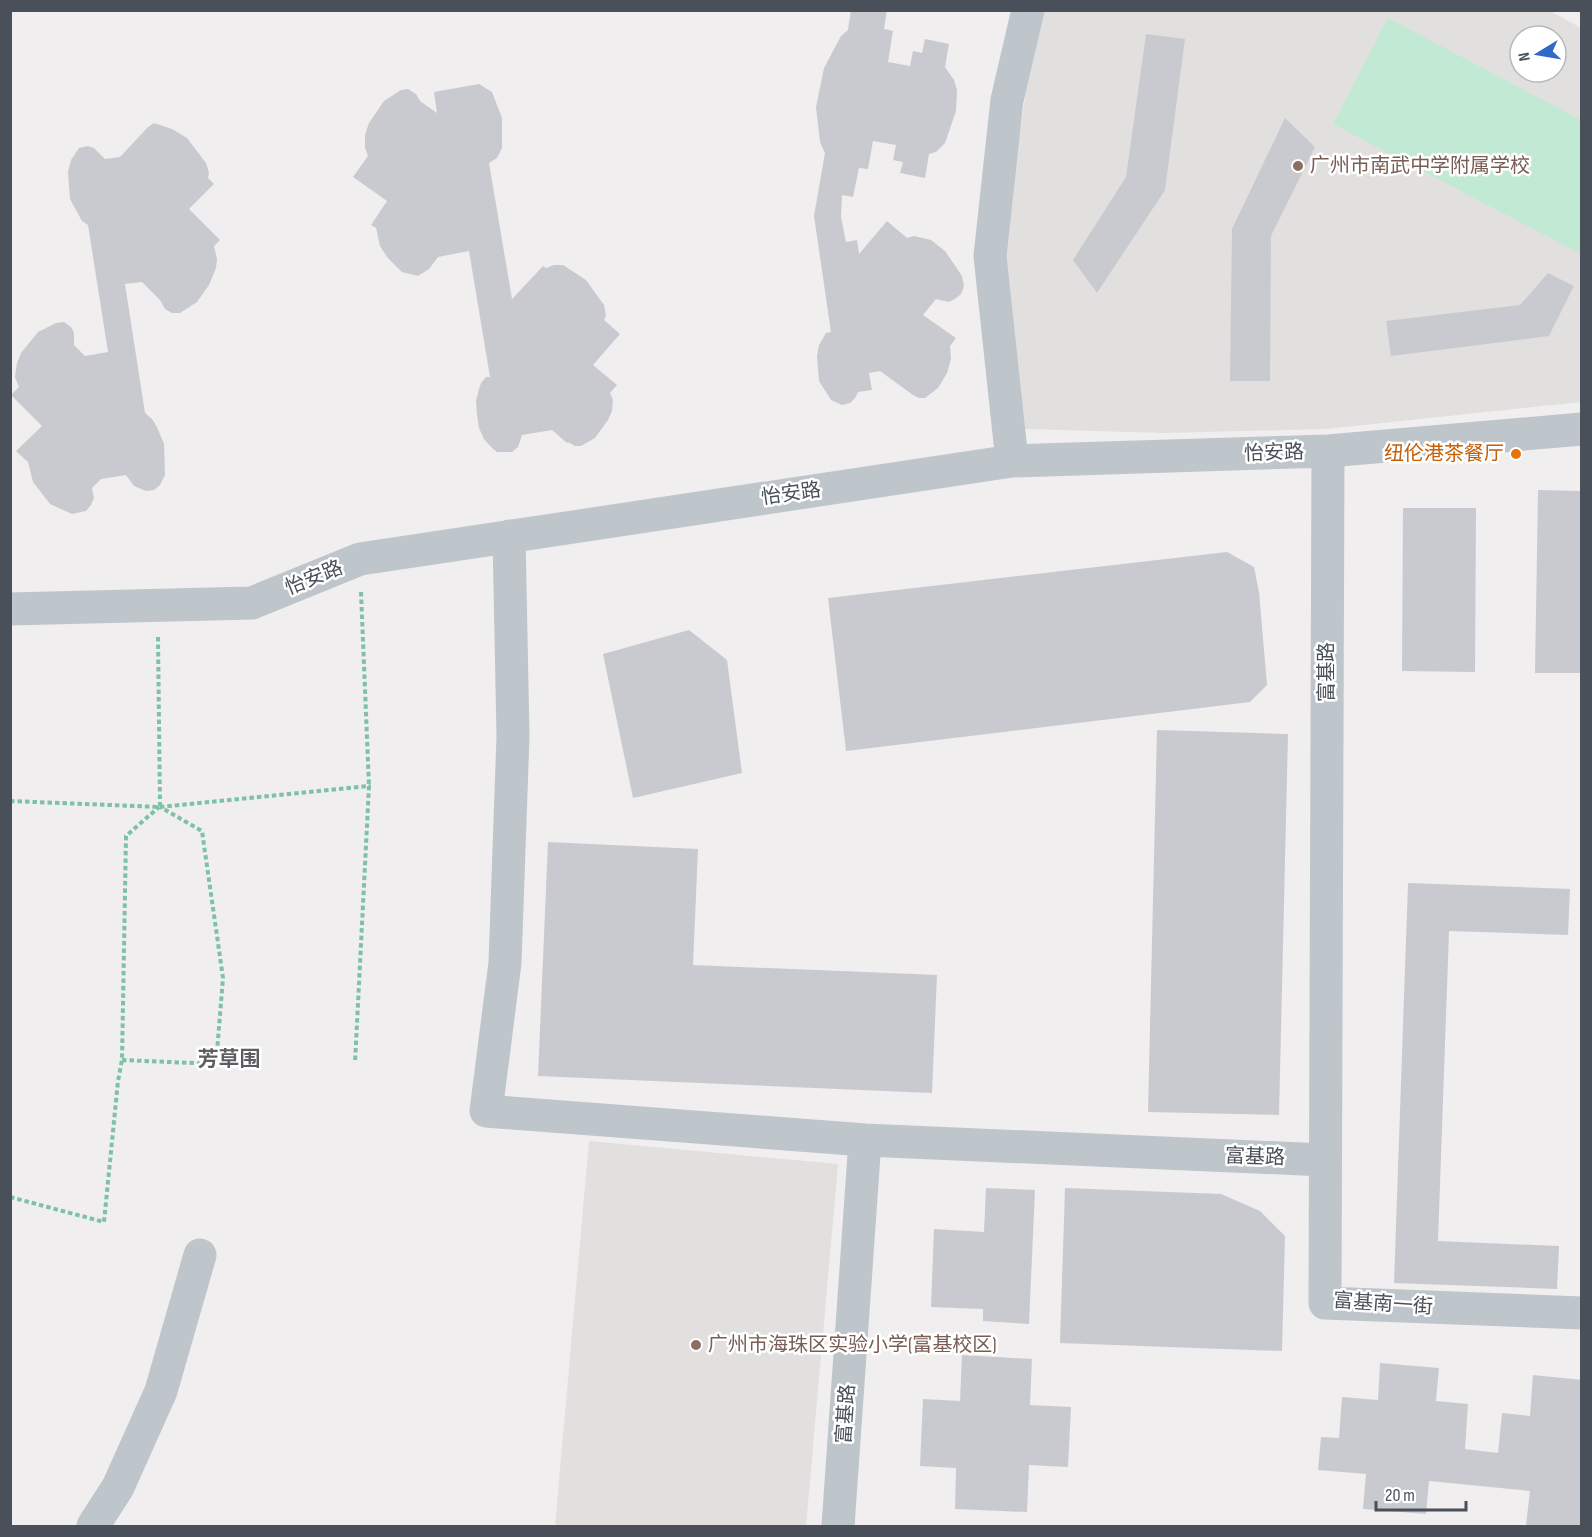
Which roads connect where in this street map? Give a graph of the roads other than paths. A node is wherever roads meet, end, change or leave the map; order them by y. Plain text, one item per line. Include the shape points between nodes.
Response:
1 (1028, 10) edge
2 (1581, 429) edge
3 (1328, 451) junction
4 (1012, 461) junction
5 (509, 536) junction
6 (10, 609) edge
7 (865, 1140) junction
8 (1325, 1160) junction
9 (200, 1255) dead end
10 (1581, 1313) edge
11 (93, 1527) edge
12 (838, 1527) edge

1 - 4 street via 1007,100 990,256
2 - 3 street, 怡安路
3 - 4 street, 怡安路
3 - 8 street, 富基路
4 - 5 street, 怡安路
5 - 6 street, 怡安路 via 360,559 252,603
5 - 7 street via 513,736 505,963 486,1111
7 - 8 street, 富基路
7 - 12 street, 富基路
8 - 10 street, 富基南一街 via 1325,1303
9 - 11 street via 161,1390 118,1488

